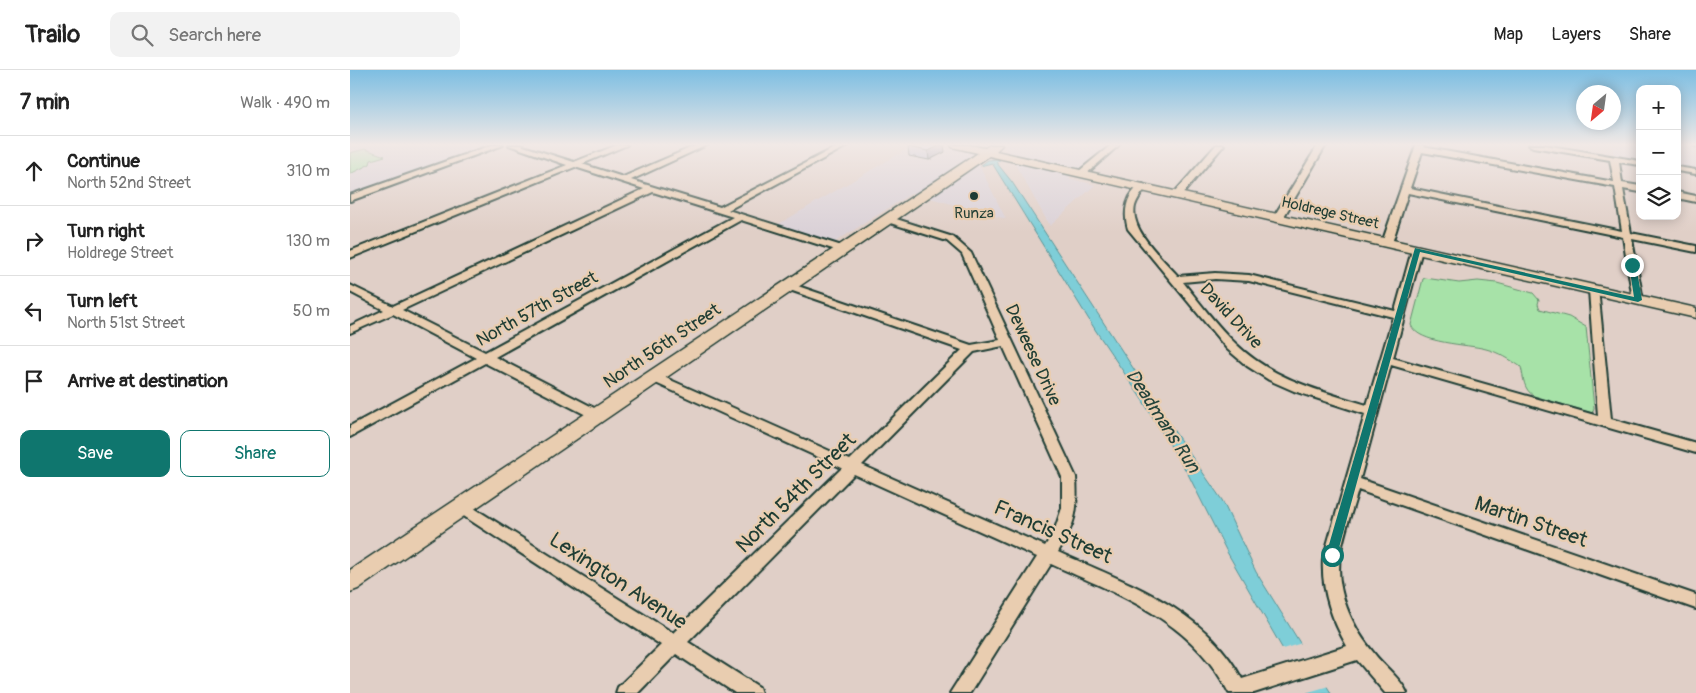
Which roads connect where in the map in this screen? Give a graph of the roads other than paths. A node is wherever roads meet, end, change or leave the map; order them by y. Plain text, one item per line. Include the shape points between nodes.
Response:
1 (417, 174) edge
2 (550, 174) edge
3 (605, 174) edge
4 (637, 174) edge
5 (790, 174) edge
6 (953, 174) edge
7 (1087, 174) edge
8 (1194, 174) edge
9 (1304, 174) edge
10 (1410, 174) edge
11 (1561, 174) edge
12 (1616, 174) edge
13 (623, 180) junction
14 (1618, 185) junction
15 (1143, 187) junction
16 (1636, 188) edge
17 (652, 189) junction
18 (1405, 190) junction
19 (1176, 195) junction
20 (1681, 196) edge
21 (350, 198) edge
22 (1696, 199) edge
23 (720, 211) junction
24 (740, 217) junction
25 (1278, 218) junction
26 (886, 219) junction
27 (1627, 235) junction
28 (1387, 243) junction
29 (842, 249) junction
30 (1696, 249) edge
31 (1417, 250) junction
32 (350, 255) edge
33 (1174, 280) junction
34 (788, 286) junction
35 (350, 288) edge
36 (1594, 290) junction
37 (1638, 300) junction
38 (392, 310) junction
39 (1696, 313) edge
40 (1399, 315) junction
41 (350, 330) edge
42 (1007, 342) junction
43 (970, 349) junction
44 (485, 358) junction
45 (1386, 360) junction
46 (654, 377) junction
47 (1371, 412) junction
48 (597, 415) junction
49 (1605, 422) junction
50 (350, 432) edge
51 (1696, 448) edge
52 (852, 466) junction
53 (1352, 482) junction
54 (461, 507) junction
55 (1048, 555) junction
56 (350, 582) edge
57 (1696, 602) edge
58 (674, 644) junction
59 (1359, 651) junction
60 (1239, 691) edge
61 (625, 693) edge
62 (752, 693) edge
63 (959, 693) edge
64 (1398, 693) edge

1 - 21 street
2 - 32 street
3 - 13 street
4 - 13 street
5 - 23 street
6 - 26 main road, North 56th Street
7 - 15 main road, Holdrege Street
8 - 19 street
9 - 25 street
10 - 18 street
11 - 14 street
12 - 14 street
13 - 17 street
14 - 16 street
14 - 27 street
15 - 19 main road, Holdrege Street
15 - 33 street, David Drive via 1130,204 1131,224
17 - 23 street
17 - 38 street
18 - 27 street
18 - 28 street
19 - 25 main road, Holdrege Street
20 - 22 street
23 - 24 street
24 - 29 street
24 - 44 street, North 57th Street
25 - 28 main road, Holdrege Street
26 - 29 main road, North 56th Street
26 - 42 street, Deweese Drive via 950,238 963,248
27 - 30 street
27 - 37 street
28 - 31 main road, Holdrege Street
29 - 34 main road, North 56th Street
31 - 36 main road, Holdrege Street
31 - 40 street
33 - 40 street via 1215,276 1249,278
33 - 47 street, David Drive via 1231,346 1257,368 1298,388
34 - 43 street
34 - 46 main road, North 56th Street
35 - 38 street
36 - 37 main road, Holdrege Street
36 - 49 street
37 - 39 main road, Holdrege Street
38 - 41 street
38 - 44 street
40 - 45 street
42 - 43 street
42 - 55 street, Deweese Drive via 1069,477 1069,515
43 - 52 street, North 54th Street
44 - 48 street
44 - 50 street, North 57th Street
45 - 47 street
45 - 49 street
46 - 48 main road, North 56th Street
46 - 52 street, Francis Street
47 - 53 street
48 - 54 main road, North 56th Street
49 - 51 street
52 - 55 street, Francis Street
52 - 58 street, North 54th Street
53 - 57 street, Martin Street
53 - 59 street via 1330,571 1343,620
54 - 56 main road, North 56th Street
54 - 58 street, Lexington Avenue
55 - 60 street, Francis Street via 1150,601 1175,617 1210,648
55 - 63 street, Deweese Drive
58 - 61 street, North 54th Street
58 - 62 street, Lexington Avenue
59 - 60 street, Francis Street via 1279,675
59 - 64 street

